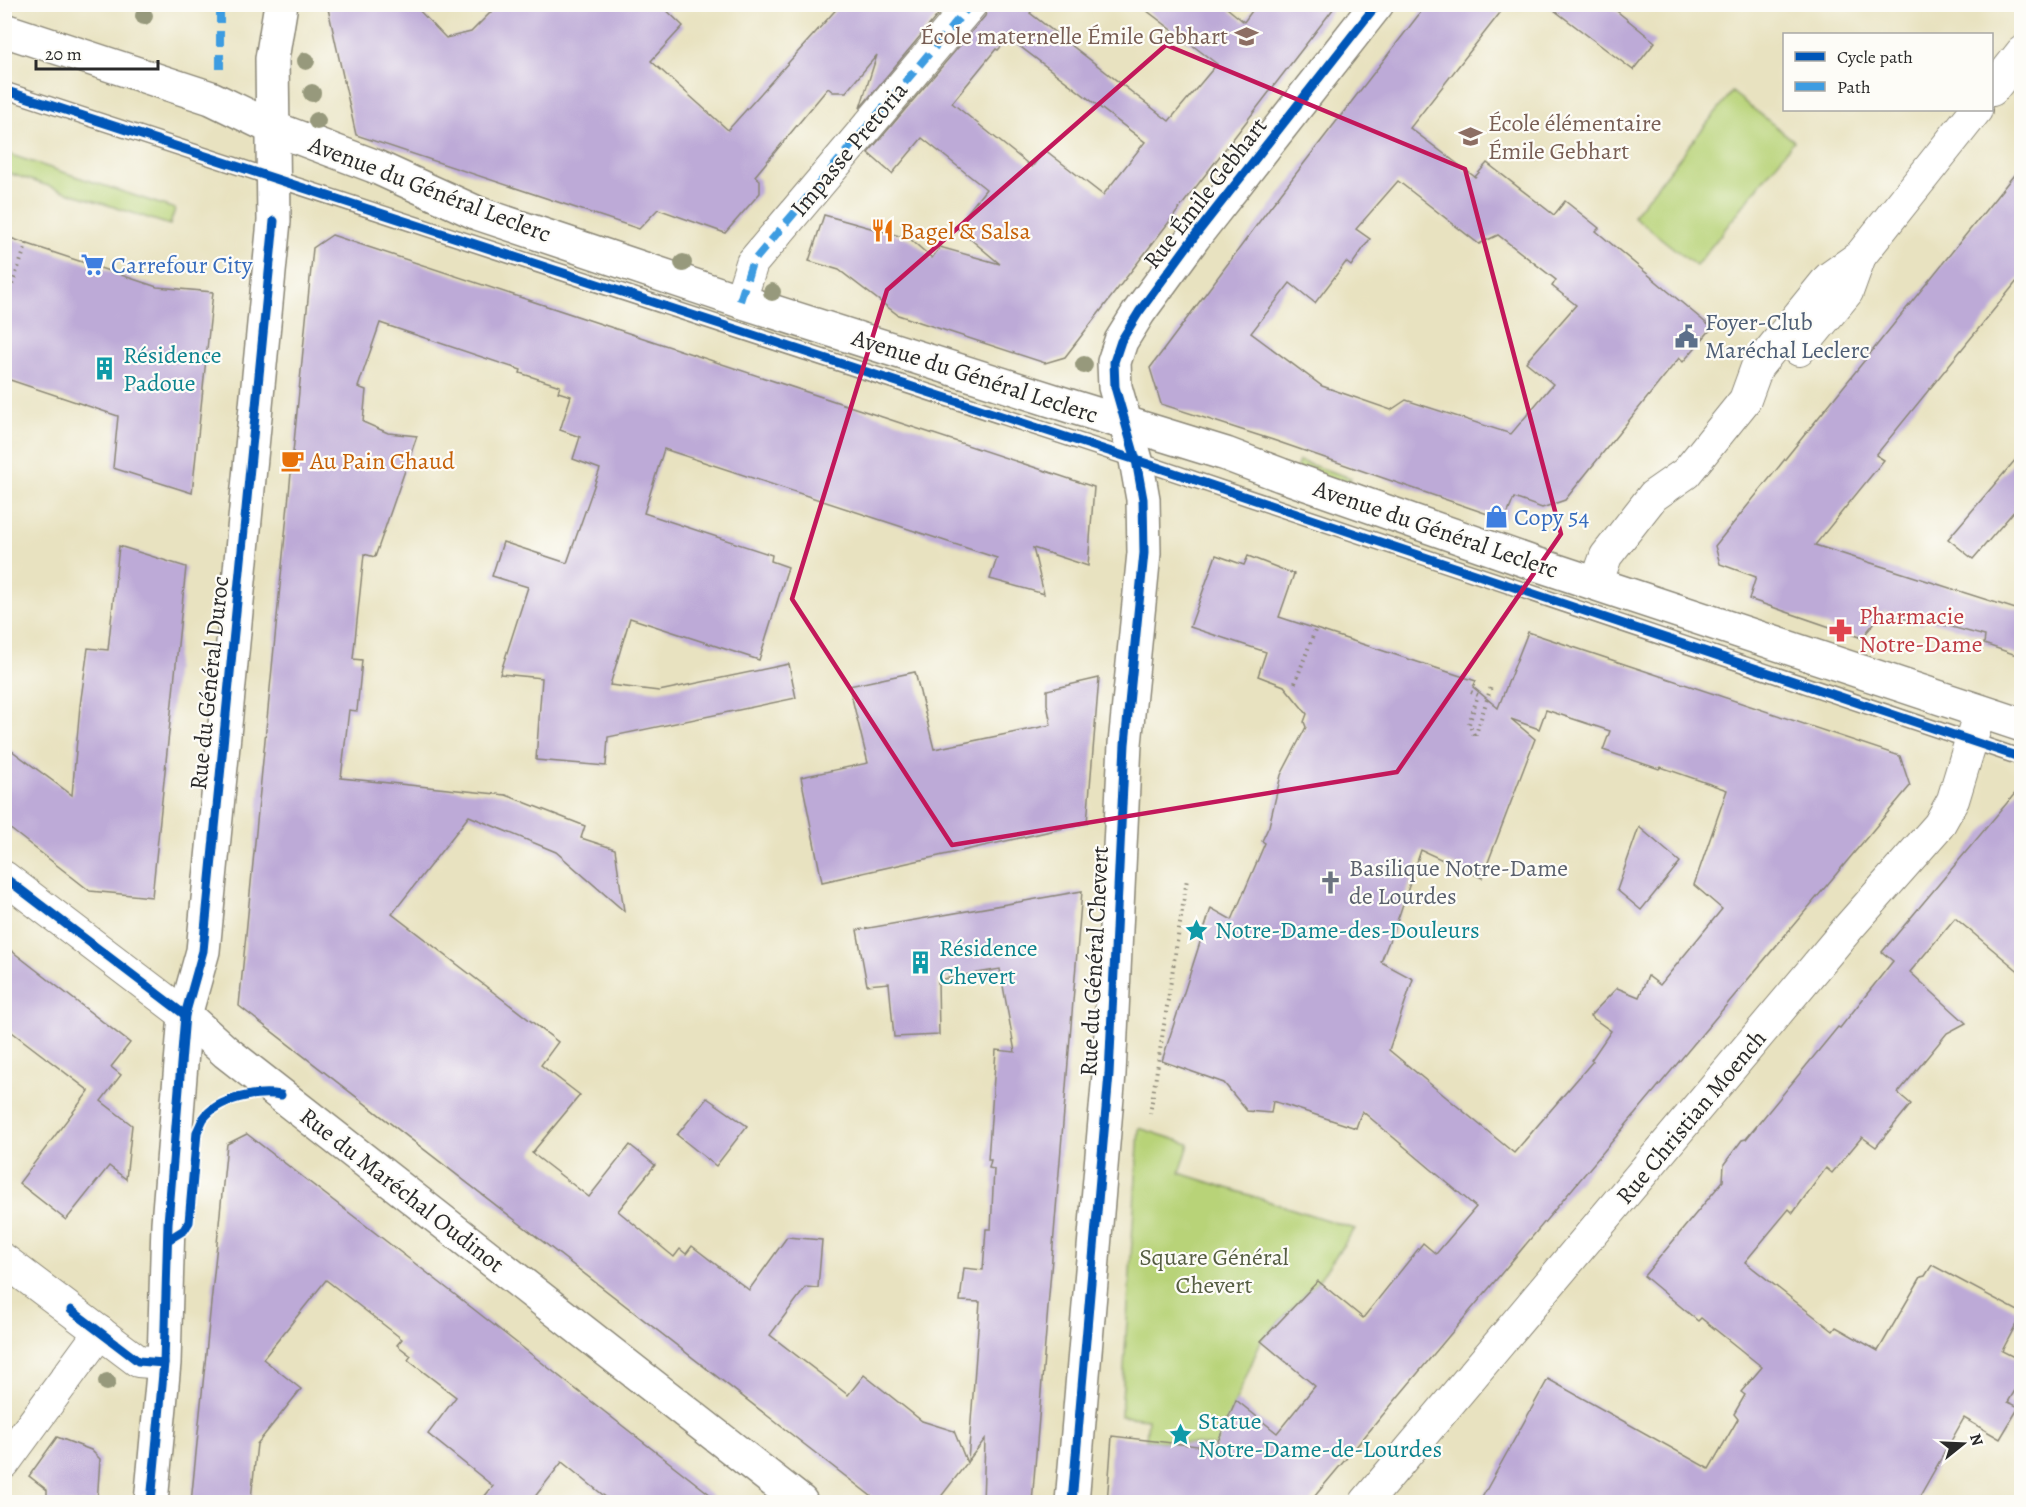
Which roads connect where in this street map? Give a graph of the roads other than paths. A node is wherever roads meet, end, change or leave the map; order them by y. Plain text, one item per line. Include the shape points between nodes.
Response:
1 (970, 4) edge
2 (1377, 4) edge
3 (280, 5) edge
4 (4, 30) edge
5 (2022, 52) edge
6 (1993, 89) edge
7 (4, 90) edge
8 (1975, 111) edge
9 (273, 128) junction
10 (273, 177) junction
11 (736, 315) junction
12 (1125, 423) junction
13 (1136, 460) junction
14 (1592, 598) junction
15 (2022, 725) edge
16 (1976, 726) junction
17 (2022, 758) edge
18 (4, 877) edge
19 (185, 1015) junction
20 (4, 1260) edge
21 (100, 1332) junction
22 (164, 1363) junction
23 (4, 1463) edge
24 (151, 1503) edge
25 (801, 1503) edge
26 (1072, 1503) edge
27 (1366, 1503) edge

1 - 11 street, Impasse Pretoria via 752,263
2 - 12 street, Rue Émile Gebhart via 1138,312 1114,362 1115,387
3 - 9 street, Rue du Général Duroc via 272,59
4 - 9 street, Avenue du Général Leclerc via 211,98
5 - 6 street
7 - 10 lane
8 - 14 street via 1860,256 1829,278 1757,367 1745,400 1686,473 1653,496 1606,556
9 - 10 street, Rue du Général Duroc
9 - 11 street, Avenue du Général Leclerc
10 - 11 lane
10 - 19 street, Rue du Général Duroc via 273,233 203,951
11 - 12 street, Avenue du Général Leclerc
11 - 13 lane
12 - 13 street, Rue du Général Chevert
12 - 14 street, Avenue du Général Leclerc via 1304,483
13 - 14 lane
13 - 26 street, Rue du Général Chevert via 1143,500 1144,553 1125,744 1109,1074
14 - 16 street, Avenue du Général Leclerc
15 - 16 street, Avenue du Général Leclerc
16 - 17 lane
16 - 27 street, Rue Christian Moench via 1953,800 1939,825
18 - 19 street, Rue du Maréchal Oudinot
19 - 22 street, Rue du Général Duroc via 168,1240
19 - 25 street, Rue du Maréchal Oudinot via 226,1052
20 - 21 street
21 - 22 street via 138,1361
21 - 23 street
22 - 24 street, Rue du Général Duroc

